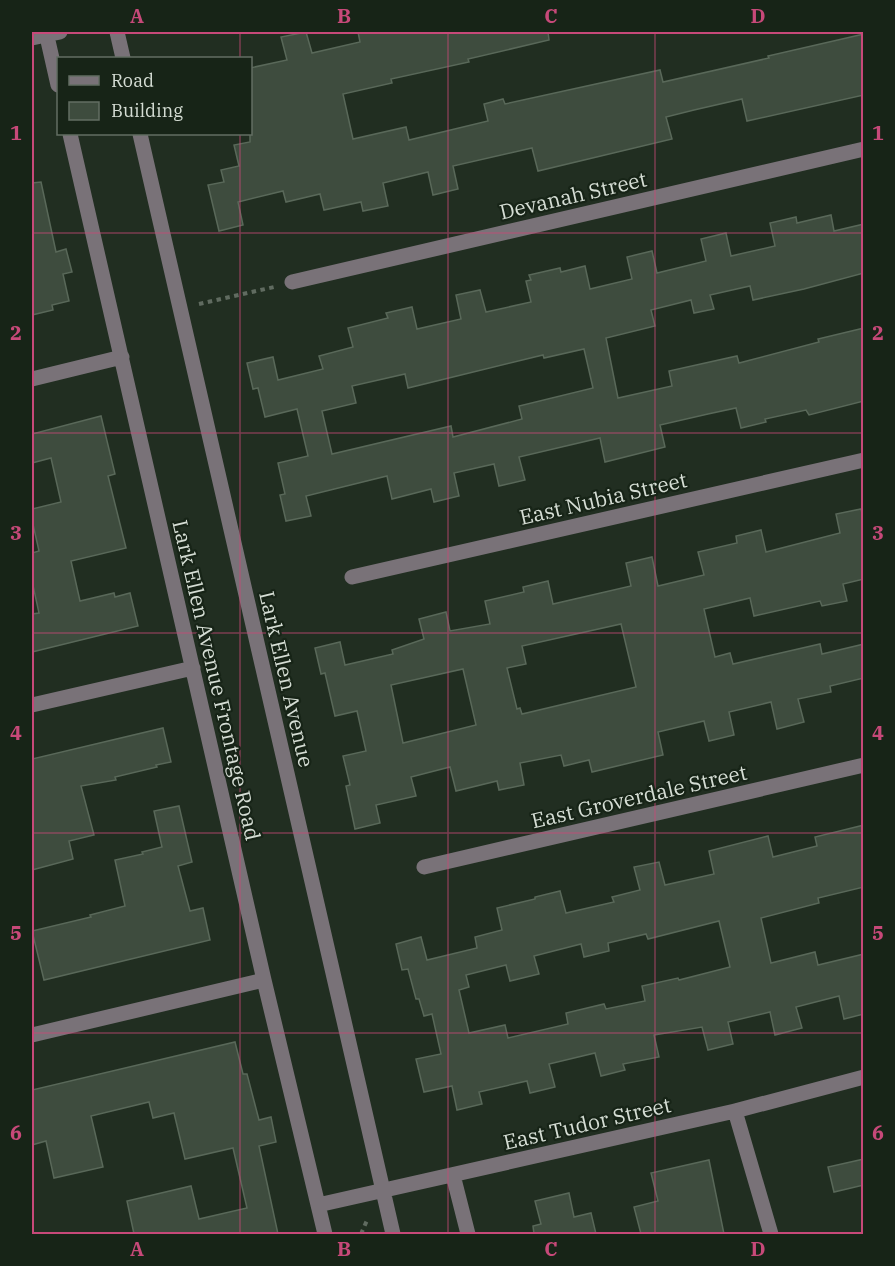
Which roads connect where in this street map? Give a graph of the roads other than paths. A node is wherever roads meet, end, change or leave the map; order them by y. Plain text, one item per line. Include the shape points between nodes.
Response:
1 (117, 32) edge
2 (46, 34) edge
3 (123, 57) edge
4 (57, 81) edge
5 (70, 135) edge
6 (140, 135) edge
7 (864, 149) edge
8 (292, 282) road end
9 (122, 357) junction
10 (32, 379) edge
11 (864, 460) edge
12 (352, 577) dead end
13 (193, 668) junction
14 (32, 705) edge
15 (864, 765) edge
16 (424, 867) dead end
17 (264, 981) junction
18 (32, 1035) edge
19 (864, 1077) edge
20 (735, 1111) junction
21 (453, 1175) junction
22 (383, 1191) junction
23 (318, 1205) junction
24 (325, 1234) edge
25 (393, 1234) edge
26 (468, 1234) edge
27 (771, 1234) edge

1 - 3 street
2 - 4 street
5 - 9 street, Lark Ellen Avenue Frontage Road
6 - 22 street, Lark Ellen Avenue
7 - 8 street, Devanah Street
9 - 10 street
9 - 13 street, Lark Ellen Avenue Frontage Road
11 - 12 street, East Nubia Street
13 - 14 street
13 - 17 street, Lark Ellen Avenue Frontage Road
15 - 16 street, East Groverdale Street
17 - 18 street
17 - 23 street, Lark Ellen Avenue Frontage Road
19 - 20 street, East Tudor Street
20 - 21 street, East Tudor Street
20 - 27 street
21 - 22 street, East Tudor Street
21 - 26 street
22 - 23 street, East Tudor Street
22 - 25 street, Lark Ellen Avenue
23 - 24 street, Lark Ellen Avenue Frontage Road

